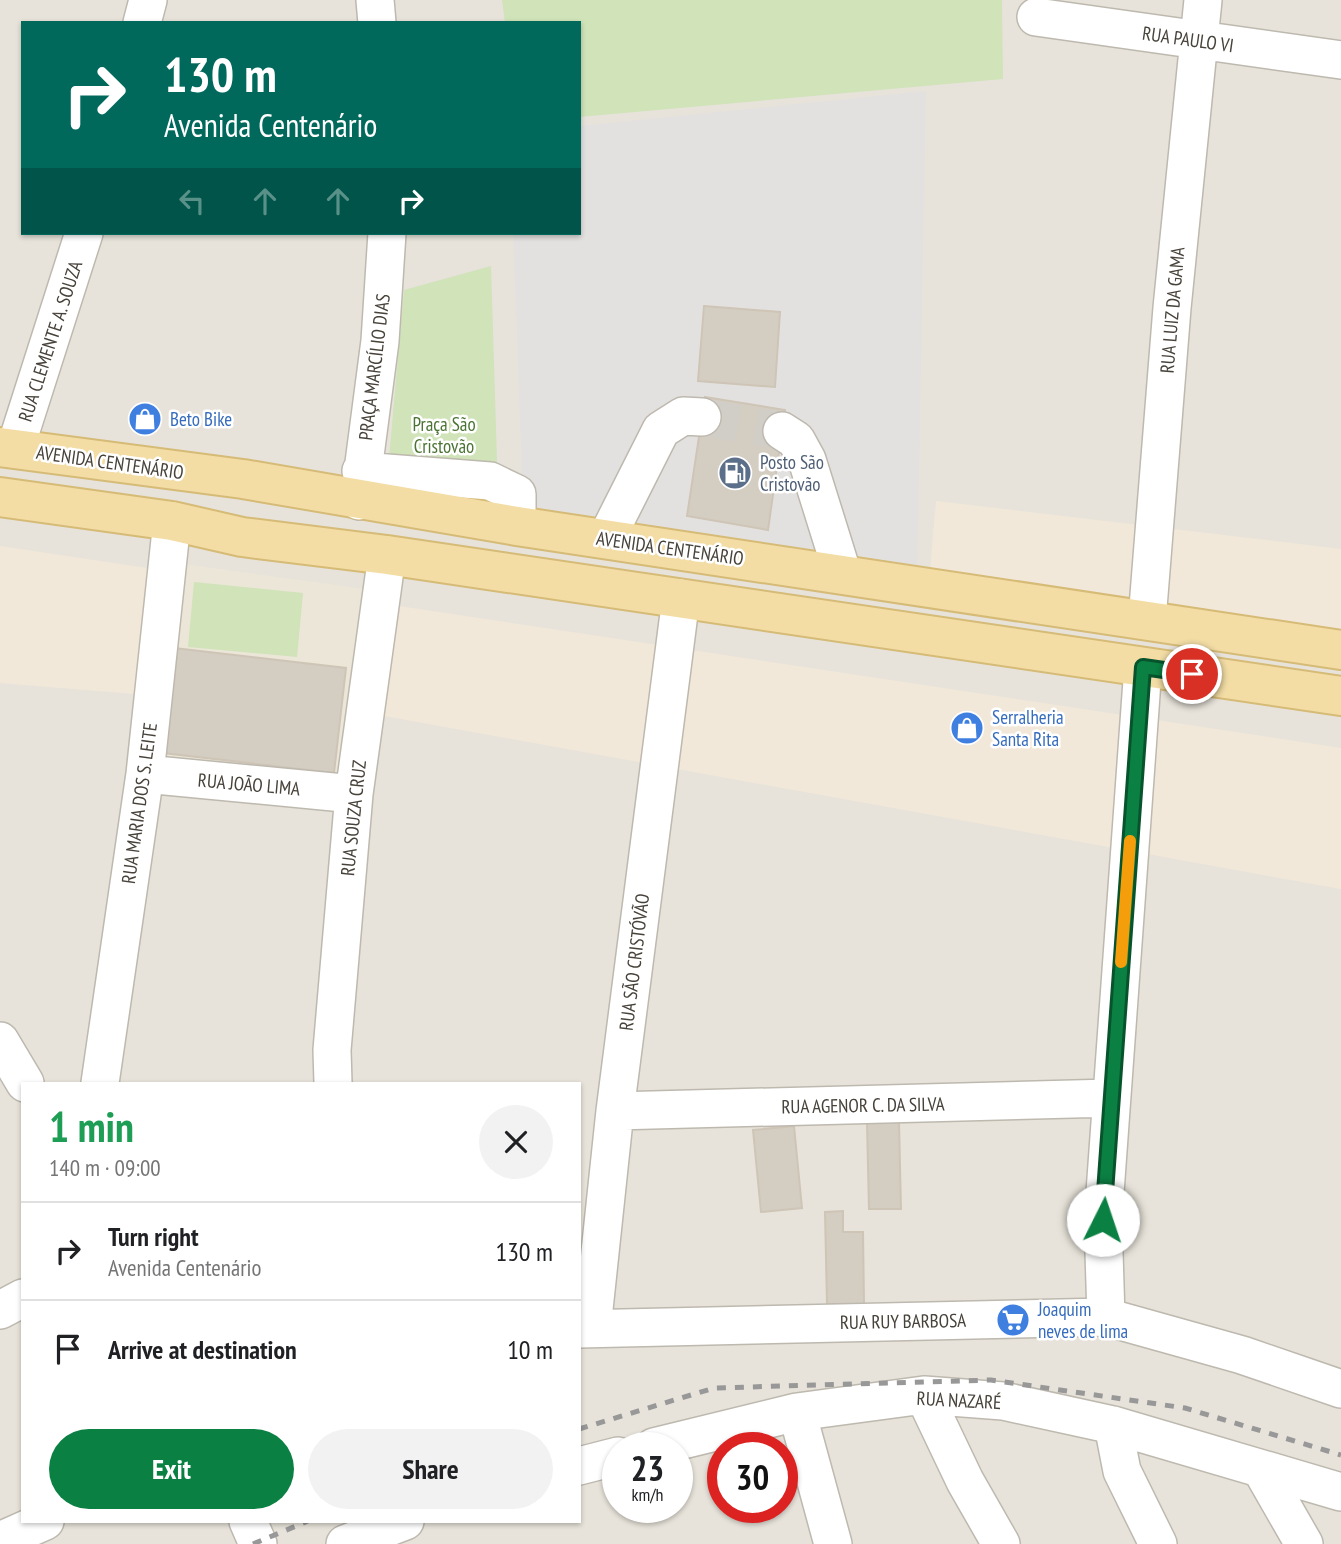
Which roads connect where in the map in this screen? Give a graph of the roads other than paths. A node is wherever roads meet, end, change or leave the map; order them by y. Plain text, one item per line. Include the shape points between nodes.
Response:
1 (148, 0) edge
2 (374, 0) edge
3 (1203, 0) edge
4 (1036, 17) dead end
5 (143, 21) edge
6 (377, 21) edge
7 (1199, 41) junction
8 (1341, 60) edge
9 (83, 235) edge
10 (387, 235) edge
11 (702, 417) tunnel mouth
12 (782, 430) tunnel mouth
13 (8, 448) edge
14 (360, 486) junction
15 (0, 496) edge
16 (172, 521) junction
17 (606, 539) junction
18 (387, 555) junction
19 (842, 572) junction
20 (608, 588) junction
21 (681, 598) junction
22 (826, 620) junction
23 (1147, 620) junction
24 (1341, 650) edge
25 (1143, 667) junction
26 (1341, 696) edge
27 (145, 774) junction
28 (354, 794) junction
29 (0, 1041) edge
30 (24, 1082) edge
31 (100, 1082) edge
32 (332, 1082) edge
33 (1111, 1098) junction
34 (615, 1111) junction
35 (21, 1299) edge
36 (0, 1310) edge
37 (1106, 1317) junction
38 (586, 1328) edge
39 (1341, 1389) edge
40 (924, 1395) junction
41 (797, 1412) junction
42 (1114, 1425) junction
43 (693, 1437) edge
44 (602, 1460) edge
45 (581, 1465) edge
46 (1261, 1469) junction
47 (1341, 1492) edge
48 (40, 1523) edge
49 (249, 1523) edge
50 (400, 1523) edge
51 (0, 1541) edge
52 (258, 1544) edge
53 (345, 1544) edge
54 (833, 1544) edge
55 (1001, 1544) edge
56 (1158, 1544) edge
57 (1304, 1544) edge

1 - 5 street
2 - 6 street
3 - 7 street, RUA LUIZ DA GAMA
4 - 7 street, RUA PAULO VI
7 - 8 street, RUA PAULO VI
7 - 23 street, RUA LUIZ DA GAMA
9 - 13 street, RUA CLEMENTE A. SOUZA
10 - 14 street, PRAÇA MARCÍLIO DIAS via 380,341
11 - 17 street via 683,416 661,430
12 - 19 street via 796,440 807,460
13 - 14 main road, AVENIDA CENTENÁRIO via 243,479
14 - 17 main road, AVENIDA CENTENÁRIO via 517,526
15 - 16 main road
16 - 18 main road via 242,537
16 - 27 street, RUA MARIA DOS S. LEITE
17 - 19 main road, AVENIDA CENTENÁRIO
17 - 20 main road
18 - 20 main road
18 - 28 street, RUA SOUZA CRUZ
19 - 22 main road
19 - 23 main road, AVENIDA CENTENÁRIO
20 - 21 main road
21 - 22 main road
21 - 34 street, RUA SÃO CRISTÓVÃO
22 - 25 main road
23 - 24 main road, AVENIDA CENTENÁRIO
25 - 26 main road
25 - 33 street
27 - 28 street, RUA JOÃO LIMA
27 - 31 street, RUA MARIA DOS S. LEITE
28 - 32 street, RUA SOUZA CRUZ
29 - 30 street
33 - 34 street, RUA AGENOR C. DA SILVA
33 - 37 street via 1103,1220
34 - 38 street, RUA SÃO CRISTÓVÃO
35 - 36 street
37 - 38 street, RUA RUY BARBOSA
37 - 39 street, RUA RUY BARBOSA via 1242,1355
40 - 41 street, RUA NAZARÉ
40 - 42 street, RUA NAZARÉ via 1003,1401
40 - 55 street
41 - 43 street, RUA NAZARÉ
41 - 54 street
42 - 46 street, RUA NAZARÉ
42 - 56 street via 1122,1471
44 - 45 street
46 - 47 street, RUA NAZARÉ
46 - 57 street
48 - 51 street
49 - 52 street
50 - 53 street

